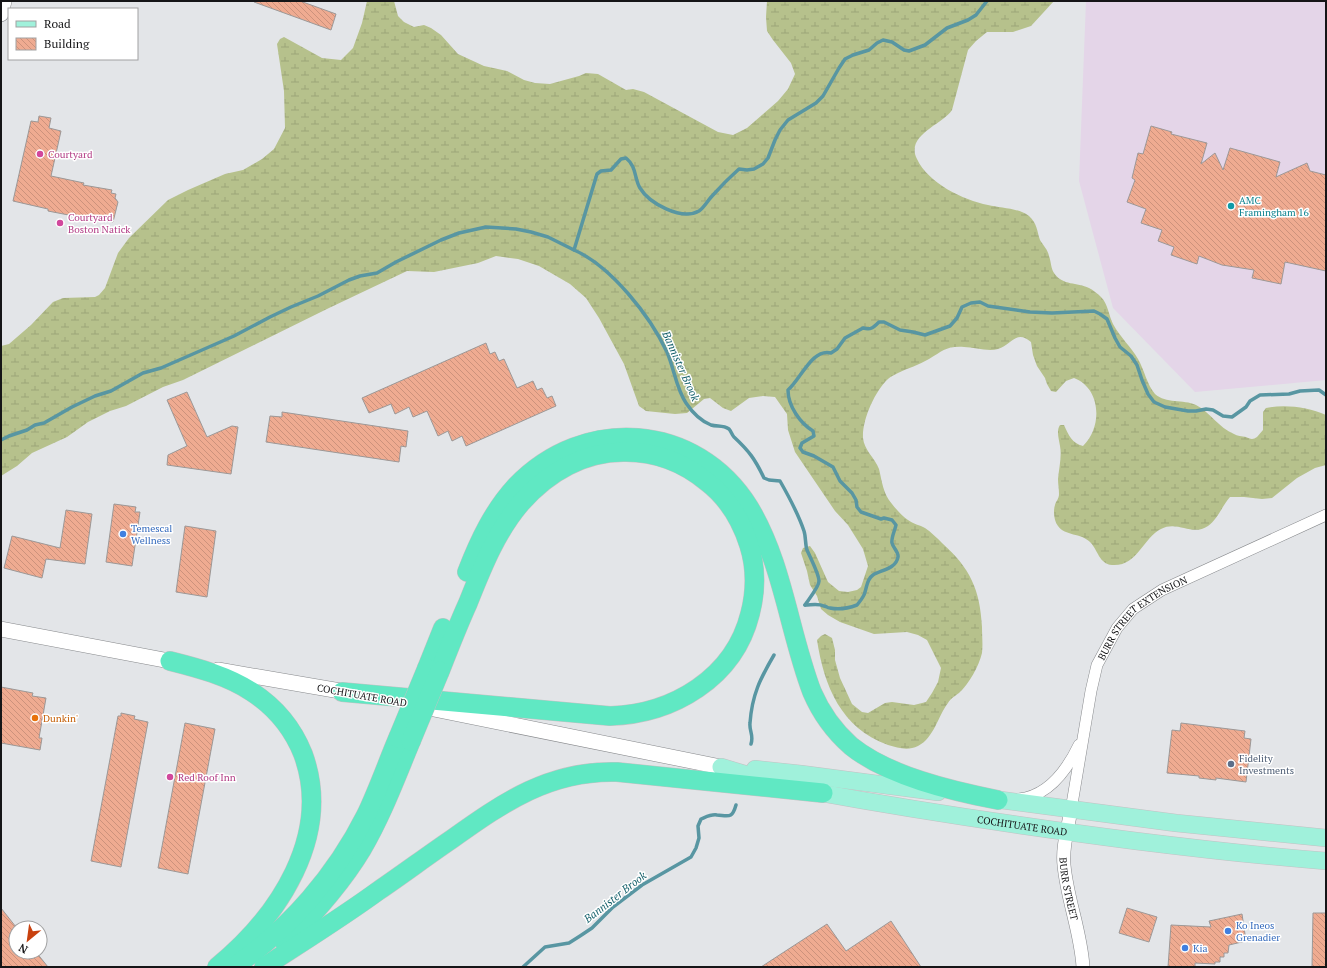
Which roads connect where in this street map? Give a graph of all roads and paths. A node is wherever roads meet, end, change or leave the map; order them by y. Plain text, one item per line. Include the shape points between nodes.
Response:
1 (4, 1) edge
2 (1, 14) edge
3 (1326, 515) edge
4 (1, 629) edge
5 (170, 661) junction
6 (434, 669) junction
7 (342, 692) junction
8 (1085, 730) junction
9 (405, 740) junction
10 (721, 767) junction
11 (823, 793) junction
12 (998, 800) junction
13 (1071, 810) junction
14 (1067, 832) junction
15 (1326, 838) edge
16 (1326, 861) edge
17 (217, 967) edge
18 (233, 967) edge
19 (259, 967) edge
20 (264, 967) edge
21 (1083, 967) edge

1 - 2 main road
3 - 8 street, BURR STREET EXTENSION via 1162,590 1133,609 1117,628 1097,665
4 - 5 main road, COCHITUATE ROAD
5 - 7 main road, COCHITUATE ROAD
5 - 17 highway via 232,681 252,692 272,708 284,720 297,742 311,784 309,828 304,850 294,873 259,927
6 - 7 highway via 502,530 520,504 533,491 553,474 569,465 595,455 621,452 646,453 667,458 690,469 710,484 726,501 740,523 750,548 755,575 753,601 746,628 734,651 718,671 698,689 675,702 638,714 610,716
6 - 9 highway, bridge
6 - 12 highway via 479,542 516,486 553,457 581,444 621,437 658,441 684,449 705,461 732,485 749,507 772,557 812,692 825,717 839,734 860,752 888,768 947,788
7 - 10 main road, COCHITUATE ROAD
8 - 12 street via 1072,759 1053,782 1029,797
8 - 13 street, BURR STREET EXTENSION
9 - 18 highway via 351,841 330,873 279,931
9 - 19 highway via 377,821 348,872 312,916
10 - 11 main road, COCHITUATE ROAD via 782,785
10 - 12 main road, COCHITUATE ROAD via 801,774
11 - 14 main road, COCHITUATE ROAD via 960,817
11 - 20 highway via 617,772 586,773 552,781 519,795 491,811 376,893
12 - 13 main road, COCHITUATE ROAD
13 - 14 street, BURR STREET
13 - 15 main road, COCHITUATE ROAD
14 - 16 main road, COCHITUATE ROAD
14 - 21 street, BURR STREET via 1064,865

